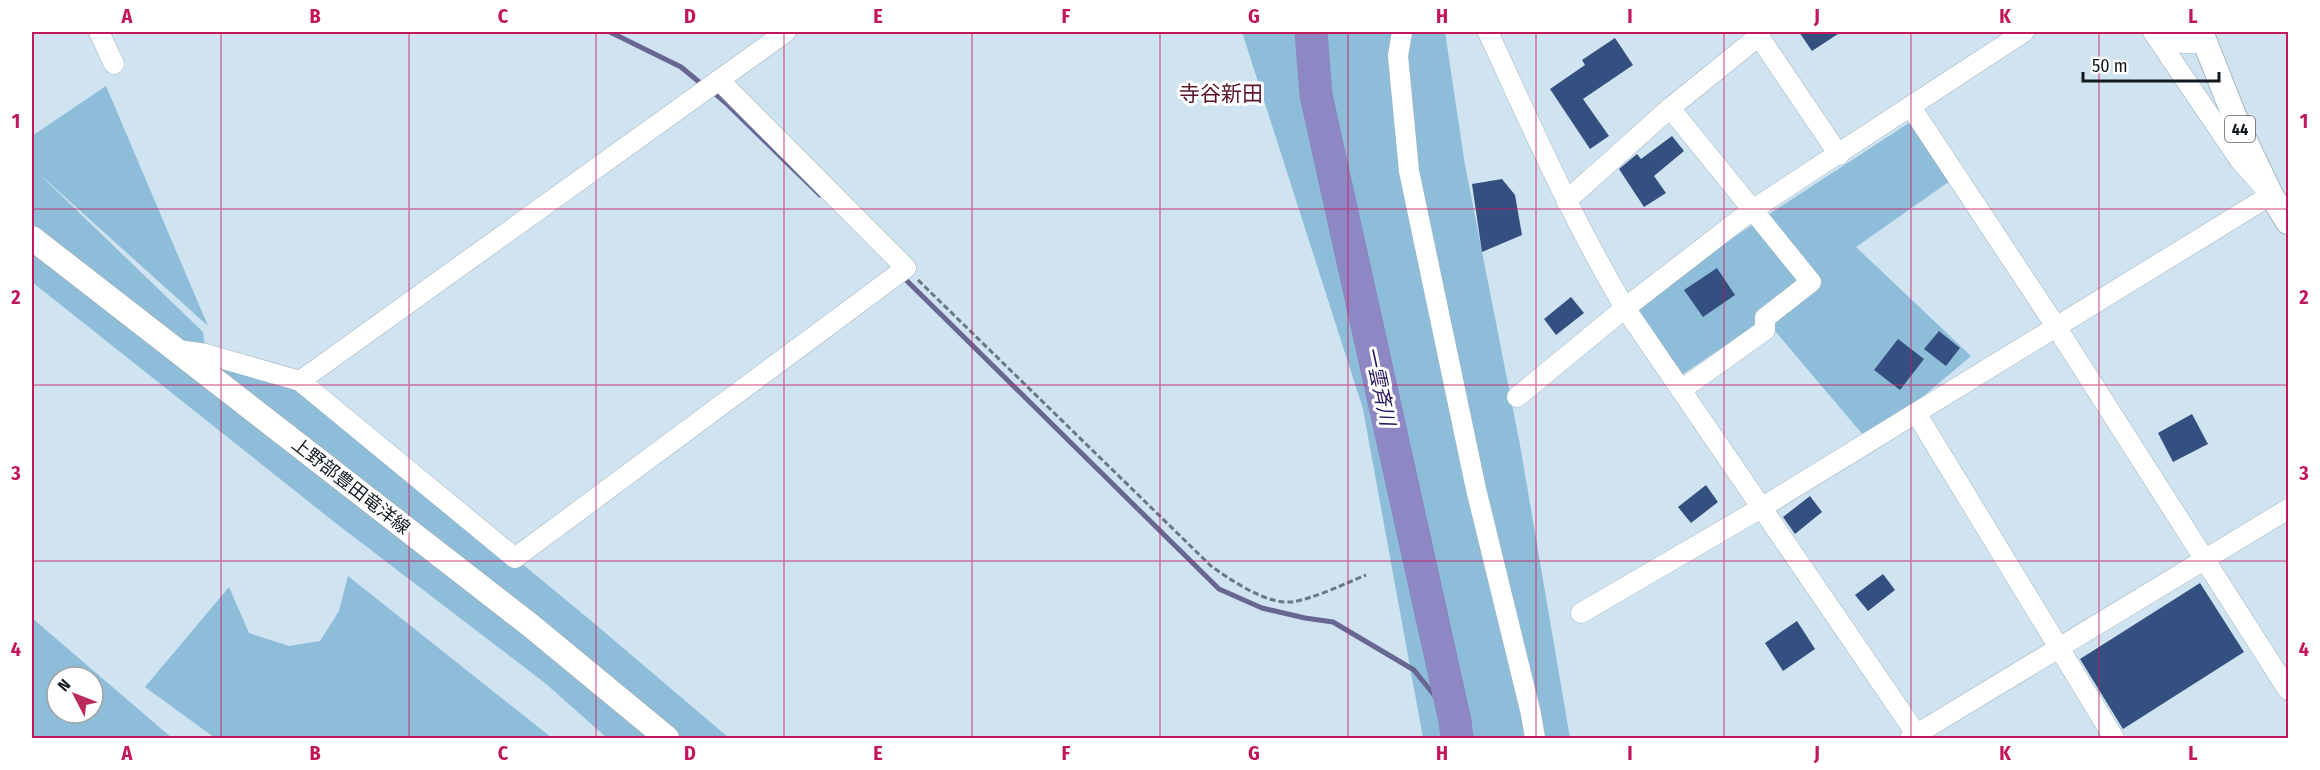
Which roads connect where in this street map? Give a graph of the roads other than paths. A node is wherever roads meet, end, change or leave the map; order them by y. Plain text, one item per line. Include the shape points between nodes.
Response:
1 (99, 32) edge
2 (786, 32) edge
3 (1402, 32) edge
4 (1488, 32) edge
5 (2025, 32) edge
6 (2153, 32) edge
7 (2159, 32) edge
8 (1758, 34) edge
9 (2203, 37) edge
10 (114, 64) dead end
11 (719, 80) junction
12 (1911, 107) junction
13 (1670, 108) junction
14 (1839, 155) junction
15 (1566, 201) junction
16 (2282, 207) edge
17 (1752, 210) junction
18 (32, 238) edge
19 (1625, 308) junction
20 (2057, 328) junction
21 (178, 350) junction
22 (300, 381) junction
23 (1681, 390) junction
24 (1517, 397) dead end
25 (1917, 413) junction
26 (1761, 508) junction
27 (2289, 508) edge
28 (2206, 559) junction
29 (1581, 613) dead end
30 (2059, 648) junction
31 (2289, 690) edge
32 (1915, 737) edge
33 (667, 738) edge
34 (1535, 738) edge
35 (2114, 738) edge

1 - 10 street
2 - 11 street
3 - 34 street via 1398,56 1408,171 1476,489
4 - 15 street
5 - 12 street
6 - 16 street via 2239,159
7 - 9 street via 2185,45
8 - 13 street
8 - 14 street
9 - 16 main road, 44 via 2239,128
11 - 22 street
11 - 22 street via 906,268 516,558
12 - 14 street
12 - 20 street
13 - 15 street
13 - 17 street
14 - 17 street
15 - 19 street
16 - 20 street
17 - 19 street
17 - 23 street via 1811,282 1765,318 1765,330
18 - 21 main road, 上野部豊田竜洋線
19 - 23 street
19 - 24 street
20 - 25 street
20 - 28 street
21 - 22 street via 206,354
21 - 33 main road, 上野部豊田竜洋線 via 521,618
23 - 26 street
25 - 26 street
25 - 30 street
26 - 29 street
26 - 32 street
27 - 28 street
28 - 30 street
28 - 31 street
30 - 32 street
30 - 35 street

